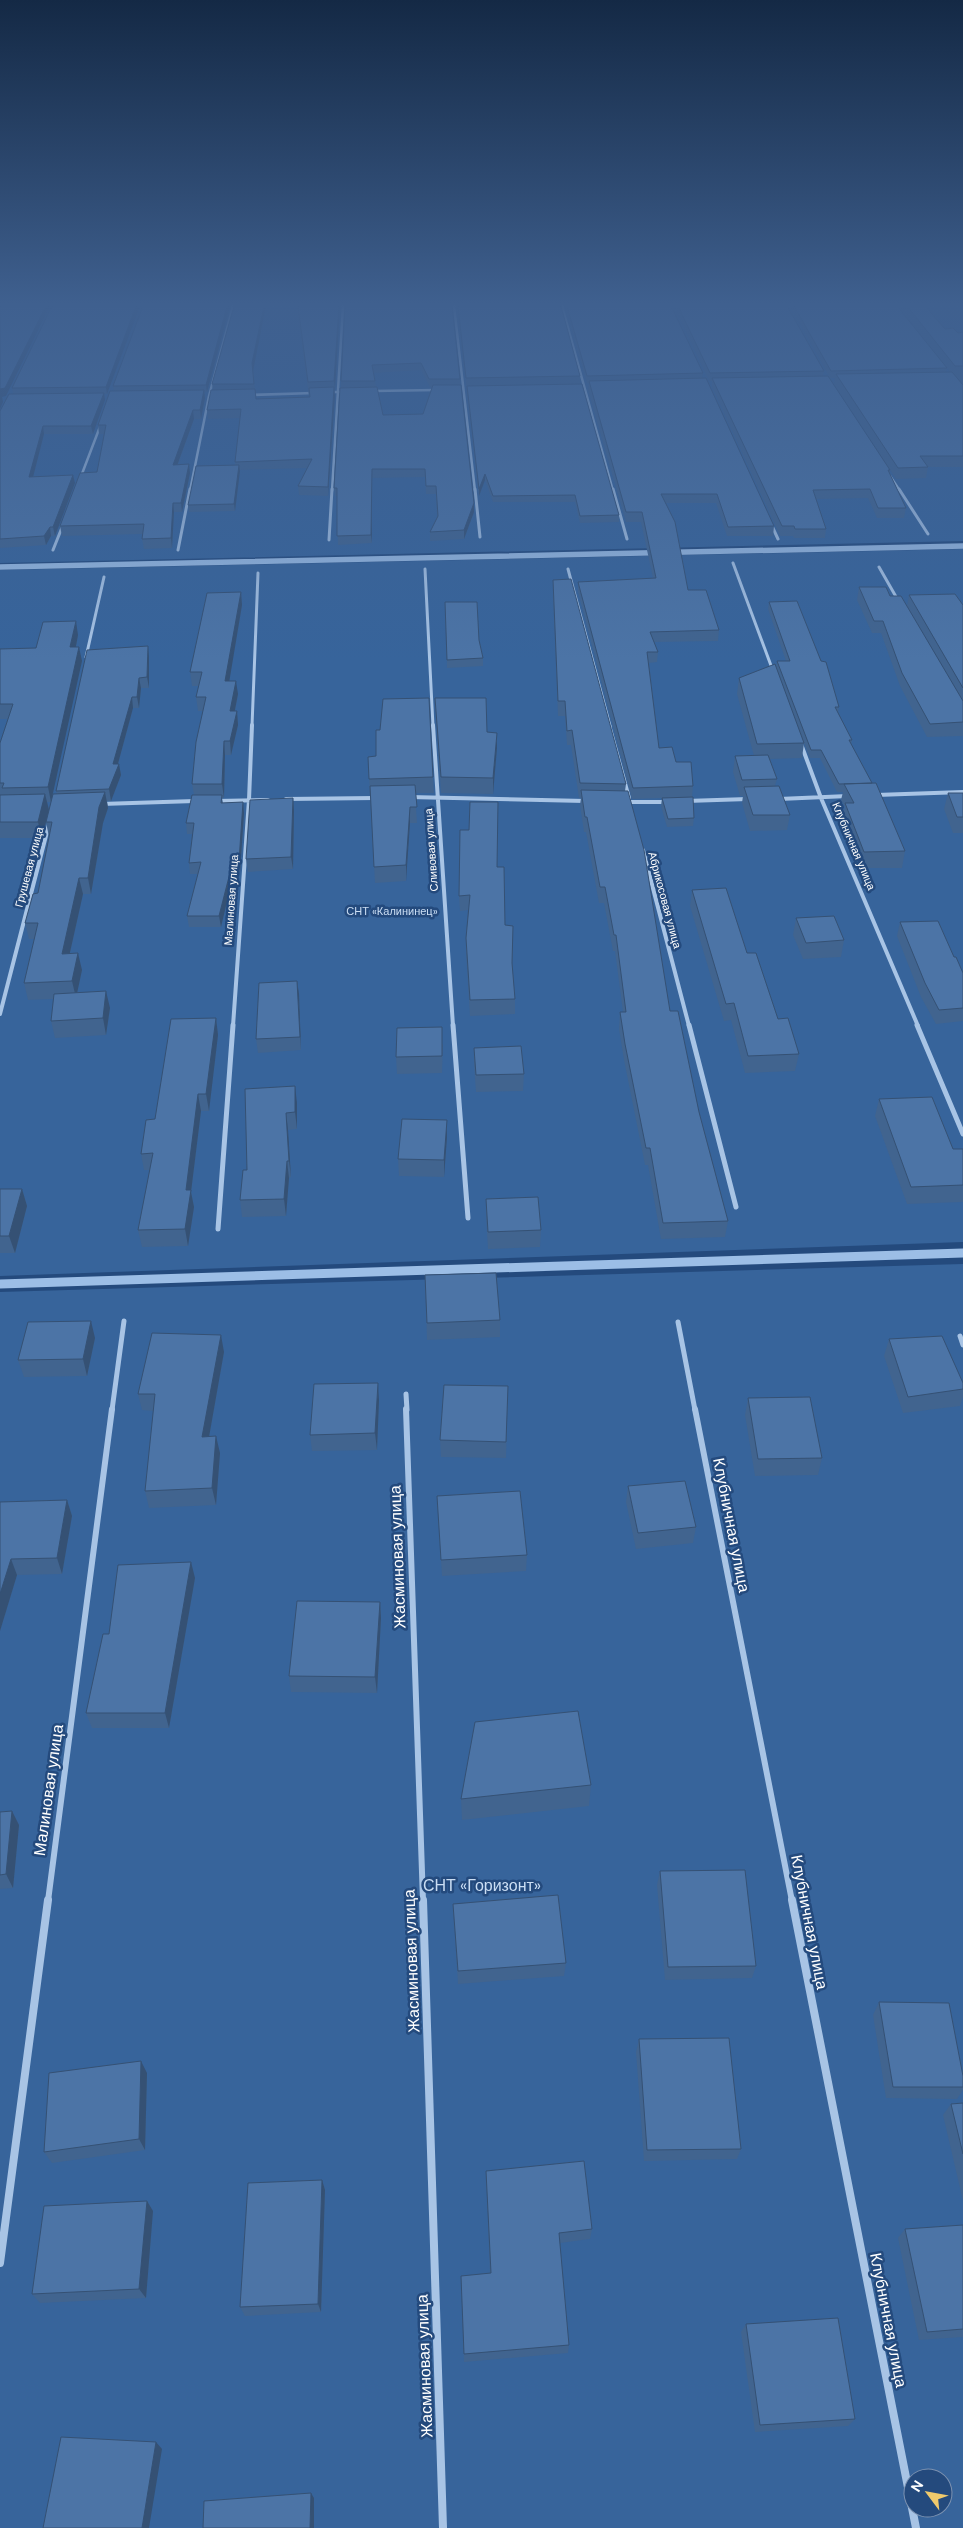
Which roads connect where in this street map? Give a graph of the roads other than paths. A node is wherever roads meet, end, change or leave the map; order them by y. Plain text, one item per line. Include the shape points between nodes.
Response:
1 (101, 424) edge
2 (203, 424) edge
3 (337, 424) edge
4 (468, 424) edge
5 (596, 424) edge
6 (886, 469) edge
7 (77, 487) edge
8 (770, 522) edge
9 (63, 523) edge
10 (928, 534) dead end
11 (480, 537) dead end
12 (627, 539) dead end
13 (778, 539) dead end
14 (329, 540) dead end
15 (53, 550) dead end
16 (178, 550) dead end
17 (732, 563) dead end
18 (879, 567) dead end
19 (425, 569) dead end
20 (568, 569) dead end
21 (258, 573) dead end
22 (104, 577) dead end
23 (904, 610) edge
24 (85, 663) edge
25 (777, 680) edge
26 (797, 734) edge
27 (963, 792) edge
28 (849, 796) edge
29 (868, 796) edge
30 (407, 797) edge
31 (436, 797) junction
32 (377, 798) edge
33 (821, 798) junction
34 (754, 799) edge
35 (773, 799) edge
36 (248, 800) junction
37 (200, 801) edge
38 (210, 801) edge
39 (592, 801) edge
40 (621, 802) edge
41 (631, 802) junction
42 (93, 804) edge
43 (633, 812) edge
44 (52, 815) edge
45 (641, 841) edge
46 (0, 1014) edge
47 (963, 1134) edge
48 (736, 1207) dead end
49 (468, 1218) dead end
50 (218, 1229) dead end
51 (124, 1321) dead end
52 (678, 1322) dead end
53 (960, 1336) dead end
54 (963, 1345) edge
55 (406, 1394) dead end
56 (0, 2263) edge
57 (444, 2528) edge
58 (916, 2528) edge

1 - 7 street
2 - 16 street
3 - 14 street
4 - 11 street
5 - 12 street
6 - 10 street
8 - 13 street
9 - 15 street
17 - 25 street
18 - 23 street
19 - 31 street, Сливовая улица
20 - 41 street
21 - 36 street, Малиновая улица
22 - 24 street
26 - 33 street, Клубничная улица
27 - 29 street
28 - 33 street
30 - 31 street
31 - 39 street
31 - 49 street, Сливовая улица
32 - 36 street
33 - 35 street
33 - 47 street, Клубничная улица
34 - 41 street
36 - 38 street
36 - 50 street, Малиновая улица
37 - 42 street
40 - 41 street
41 - 43 street
44 - 46 street, Грушевая улица
45 - 48 street, Абрикосовая улица
51 - 56 street, Малиновая улица
52 - 58 street, Клубничная улица
53 - 54 street
55 - 57 street, Жасминовая улица

